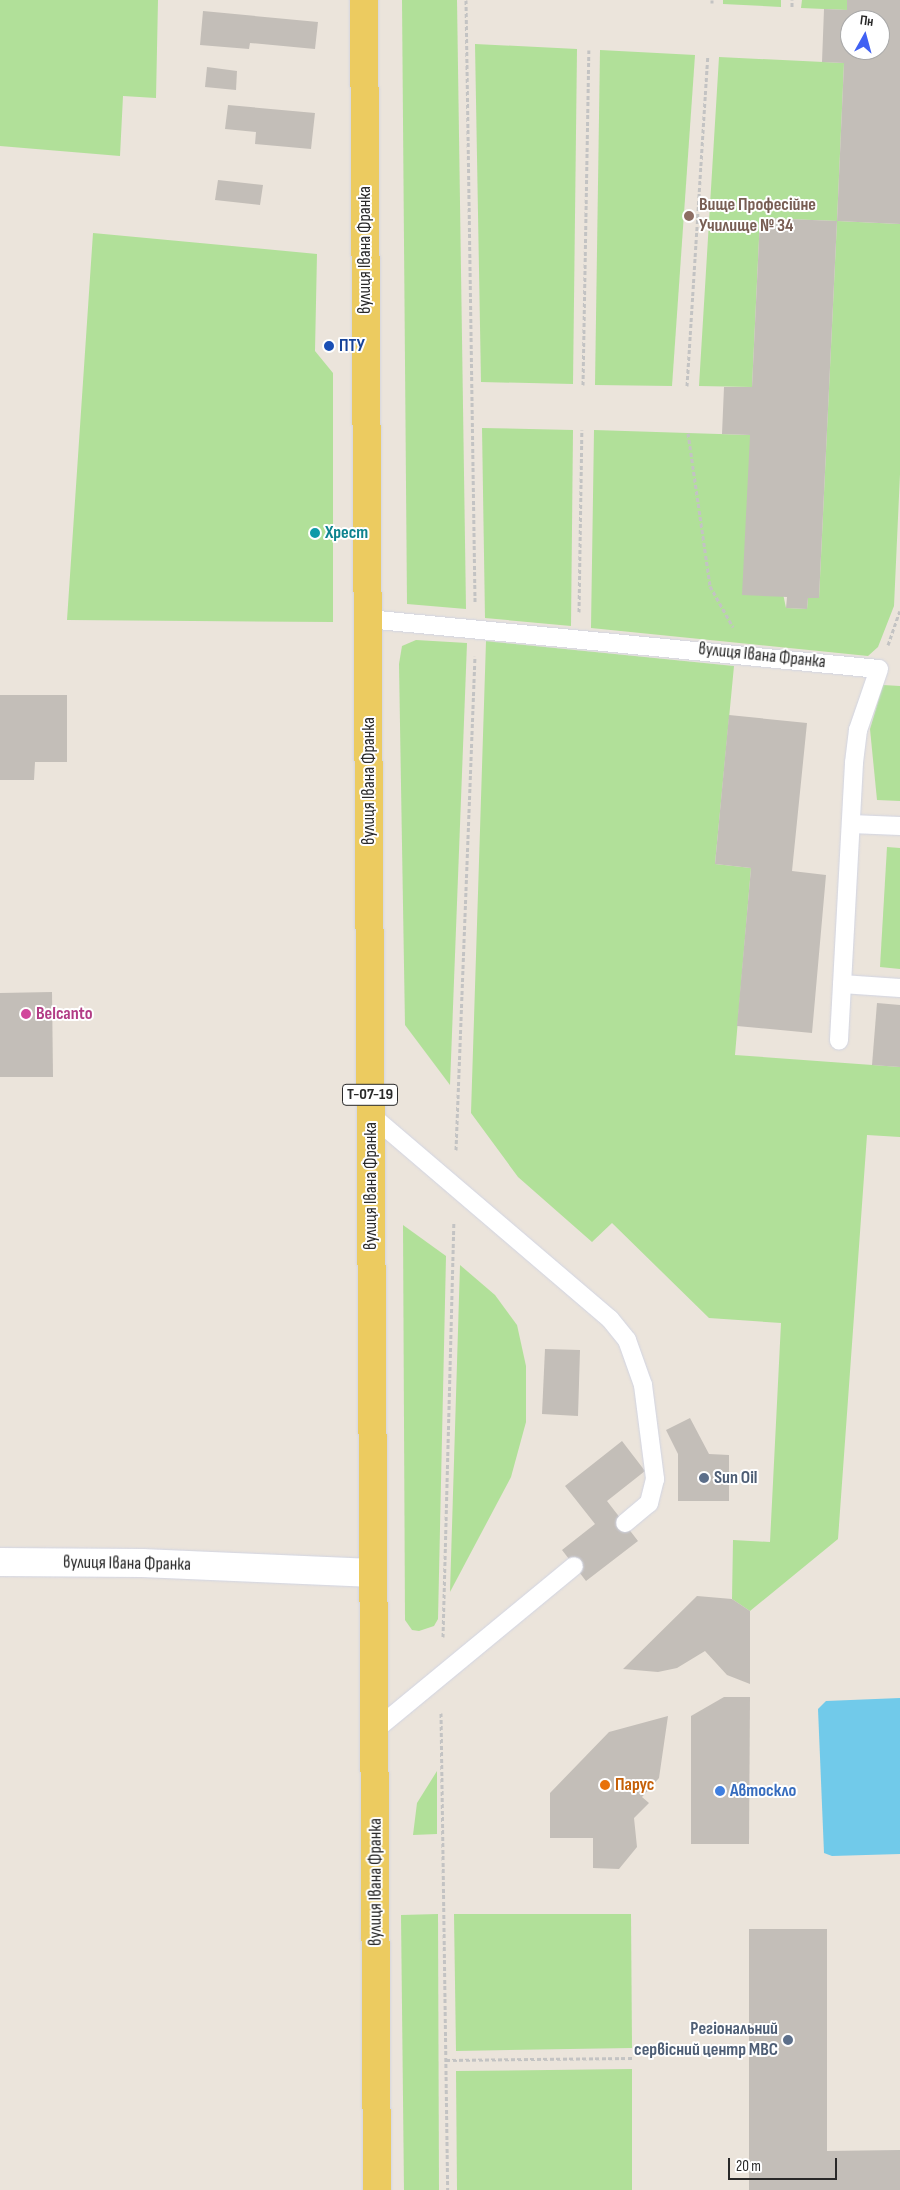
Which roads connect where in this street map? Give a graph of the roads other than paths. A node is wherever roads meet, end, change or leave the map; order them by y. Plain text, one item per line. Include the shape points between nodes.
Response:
1 (364, 0) edge
2 (368, 619) junction
3 (851, 824) junction
4 (900, 826) edge
5 (842, 984) junction
6 (900, 988) edge
7 (839, 1041) dead end
8 (370, 1115) junction
9 (624, 1523) dead end
10 (0, 1562) edge
11 (574, 1566) dead end
12 (374, 1573) junction
13 (374, 1731) junction
14 (377, 2190) edge

1 - 2 main road, вулиця Івана Франка / Т-07-19
2 - 3 lane, вулиця Івана Франка via 879,669 858,730
2 - 8 main road, вулиця Івана Франка / Т-07-19
3 - 4 lane
3 - 5 lane
5 - 6 lane
5 - 7 lane
8 - 9 lane via 610,1319 627,1340 643,1385 655,1479 650,1503
8 - 12 main road, вулиця Івана Франка / Т-07-19
10 - 12 street, вулиця Івана Франка via 142,1563
11 - 13 lane
12 - 13 main road, вулиця Івана Франка / Т-07-19
13 - 14 main road, вулиця Івана Франка / Т-07-19

